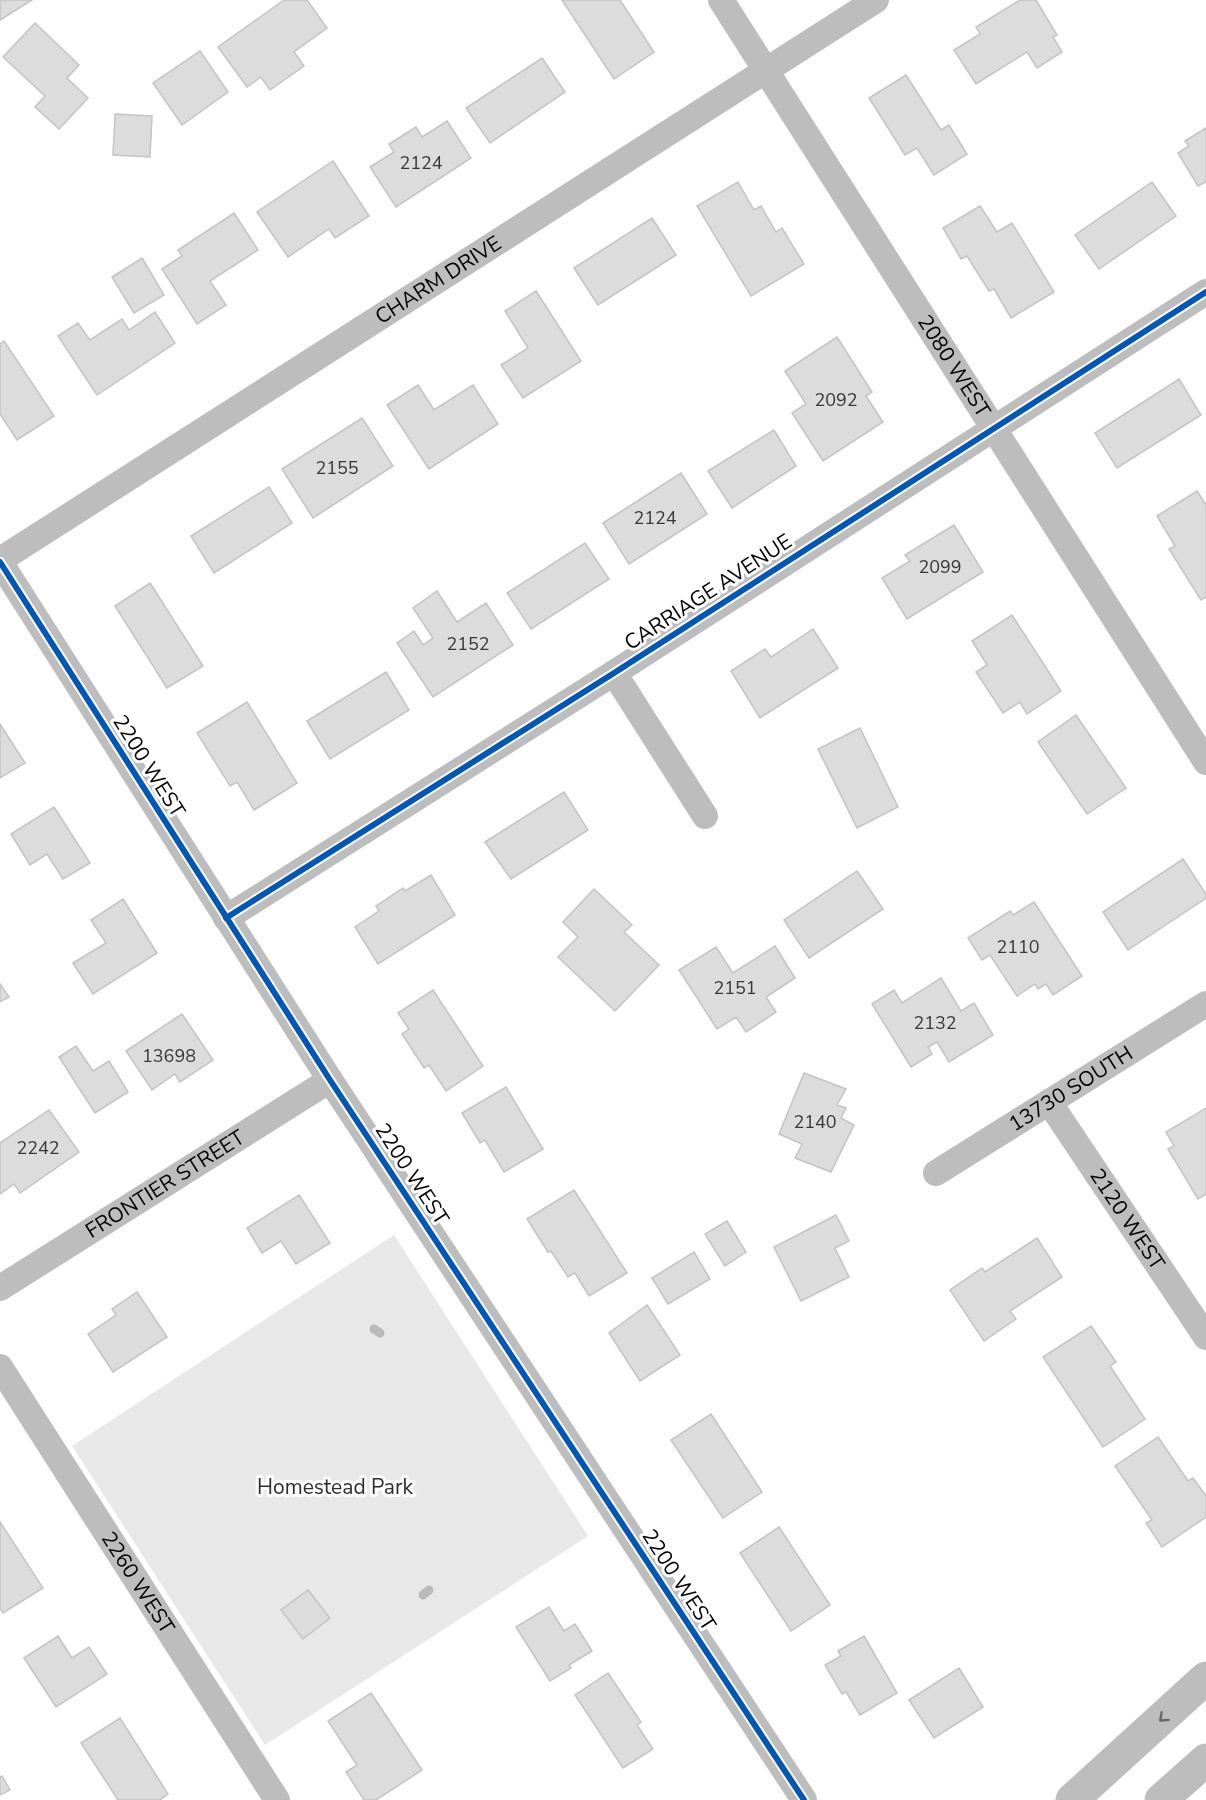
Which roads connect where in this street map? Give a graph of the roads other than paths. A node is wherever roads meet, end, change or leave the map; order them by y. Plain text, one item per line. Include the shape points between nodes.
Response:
1 (721, 0) edge
2 (876, 0) edge
3 (766, 71) junction
4 (1206, 292) edge
5 (994, 427) junction
6 (0, 561) edge
7 (614, 673) junction
8 (1206, 762) edge
9 (705, 816) dead end
10 (226, 918) junction
11 (1206, 1004) edge
12 (330, 1080) junction
13 (1049, 1102) junction
14 (936, 1173) dead end
15 (0, 1288) edge
16 (1206, 1337) edge
17 (0, 1367) edge
18 (1206, 1678) edge
19 (1206, 1760) edge
20 (277, 1800) edge
21 (804, 1800) edge
22 (1072, 1800) edge
23 (1161, 1800) edge

1 - 3 street, 2080 WEST
2 - 3 street, CHARM DRIVE
3 - 5 street, 2080 WEST
3 - 6 street, CHARM DRIVE
4 - 5 street, CARRIAGE AVENUE
5 - 7 street, CARRIAGE AVENUE
5 - 8 street, 2080 WEST
6 - 10 street, 2200 WEST
7 - 9 street
7 - 10 street, CARRIAGE AVENUE
10 - 12 street, 2200 WEST
11 - 13 street, 13730 SOUTH
12 - 15 street, FRONTIER STREET
12 - 21 street, 2200 WEST
13 - 14 street, 13730 SOUTH
13 - 16 street, 2120 WEST
17 - 20 street, 2260 WEST
18 -> 22 highway
19 - 23 highway

